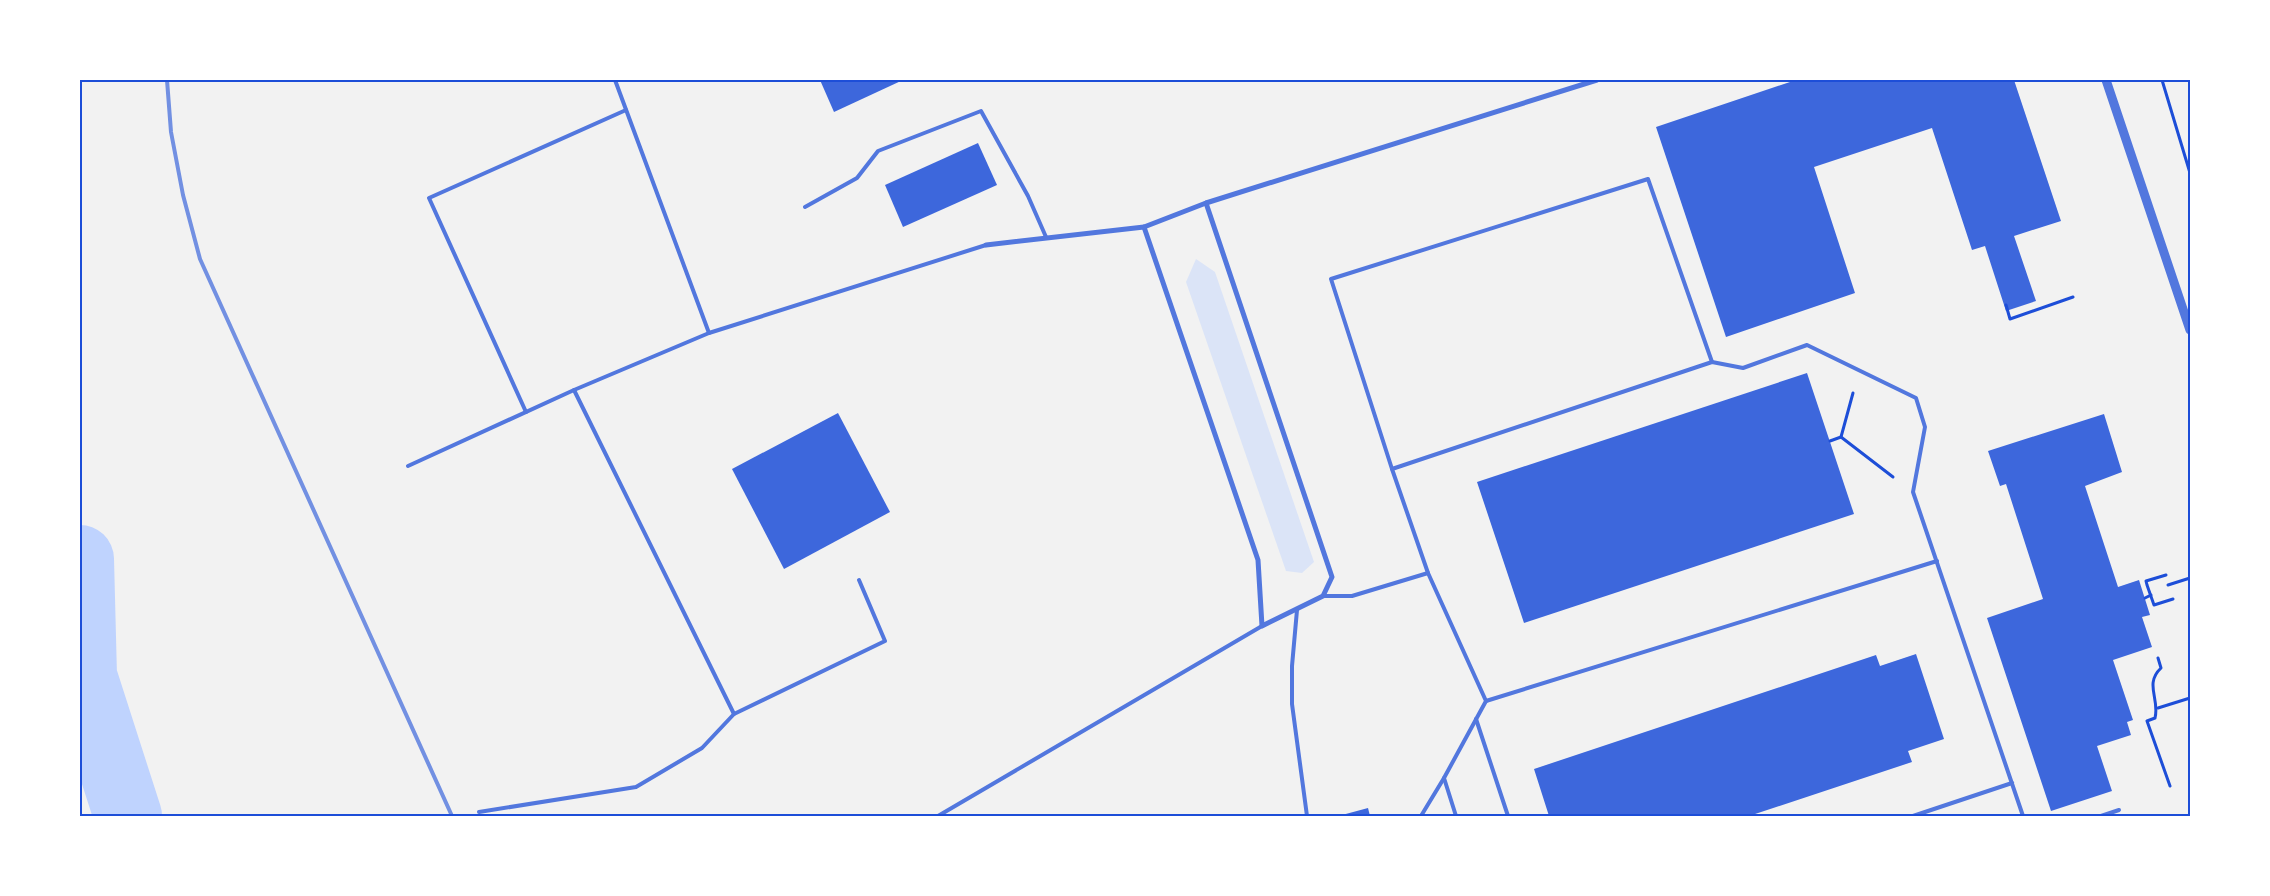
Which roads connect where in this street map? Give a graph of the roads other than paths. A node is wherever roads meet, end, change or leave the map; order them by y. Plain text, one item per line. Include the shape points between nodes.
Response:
1 (615, 80) edge
2 (1597, 80) edge
3 (2106, 80) edge
4 (626, 110) junction
5 (1206, 203) junction
6 (805, 207) dead end
7 (1144, 227) junction
8 (1046, 237) junction
9 (986, 245) joint
10 (2190, 330) edge
11 (709, 333) junction
12 (1712, 362) junction
13 (574, 390) junction
14 (526, 412) junction
15 (408, 466) dead end
16 (1392, 469) junction
17 (1937, 561) junction
18 (1428, 573) junction
19 (859, 580) dead end
20 (1323, 596) junction
21 (1297, 610) junction
22 (1262, 626) junction
23 (1486, 700) junction
24 (734, 714) junction
25 (1476, 719) junction
26 (1444, 778) junction
27 (2012, 783) junction
28 (2119, 810) dead end
29 (479, 812) dead end
30 (938, 816) edge
31 (1307, 816) edge
32 (1420, 816) edge
33 (1456, 816) edge
34 (1508, 816) edge
35 (1913, 816) edge
36 (2023, 816) edge
37 (2101, 816) edge

1 - 4 lane
2 - 5 street
3 - 10 street
4 - 11 lane
4 - 14 lane via 428,198
5 - 7 street
5 - 20 street via 1332,576
6 - 8 lane via 857,178 878,151 981,111 1028,196
7 - 8 street
7 - 22 street via 1258,560
8 - 9 street
9 - 11 lane
11 - 13 lane
12 - 16 lane
12 - 16 lane via 1648,178 1331,279
12 - 17 lane via 1742,368 1807,344 1916,398 1925,427 1913,492
13 - 14 lane
13 - 24 lane
14 - 15 lane
16 - 18 lane
17 - 23 lane
17 - 27 lane
18 - 20 lane via 1352,596
18 - 23 lane
19 - 24 lane via 885,641
20 - 21 street
21 - 22 street
21 - 31 lane via 1292,704
22 - 30 lane
23 - 25 lane
24 - 29 lane via 702,748 636,787
25 - 26 lane
25 - 34 lane
26 - 32 lane
26 - 33 lane
27 - 35 lane
27 - 36 lane
28 - 37 lane

